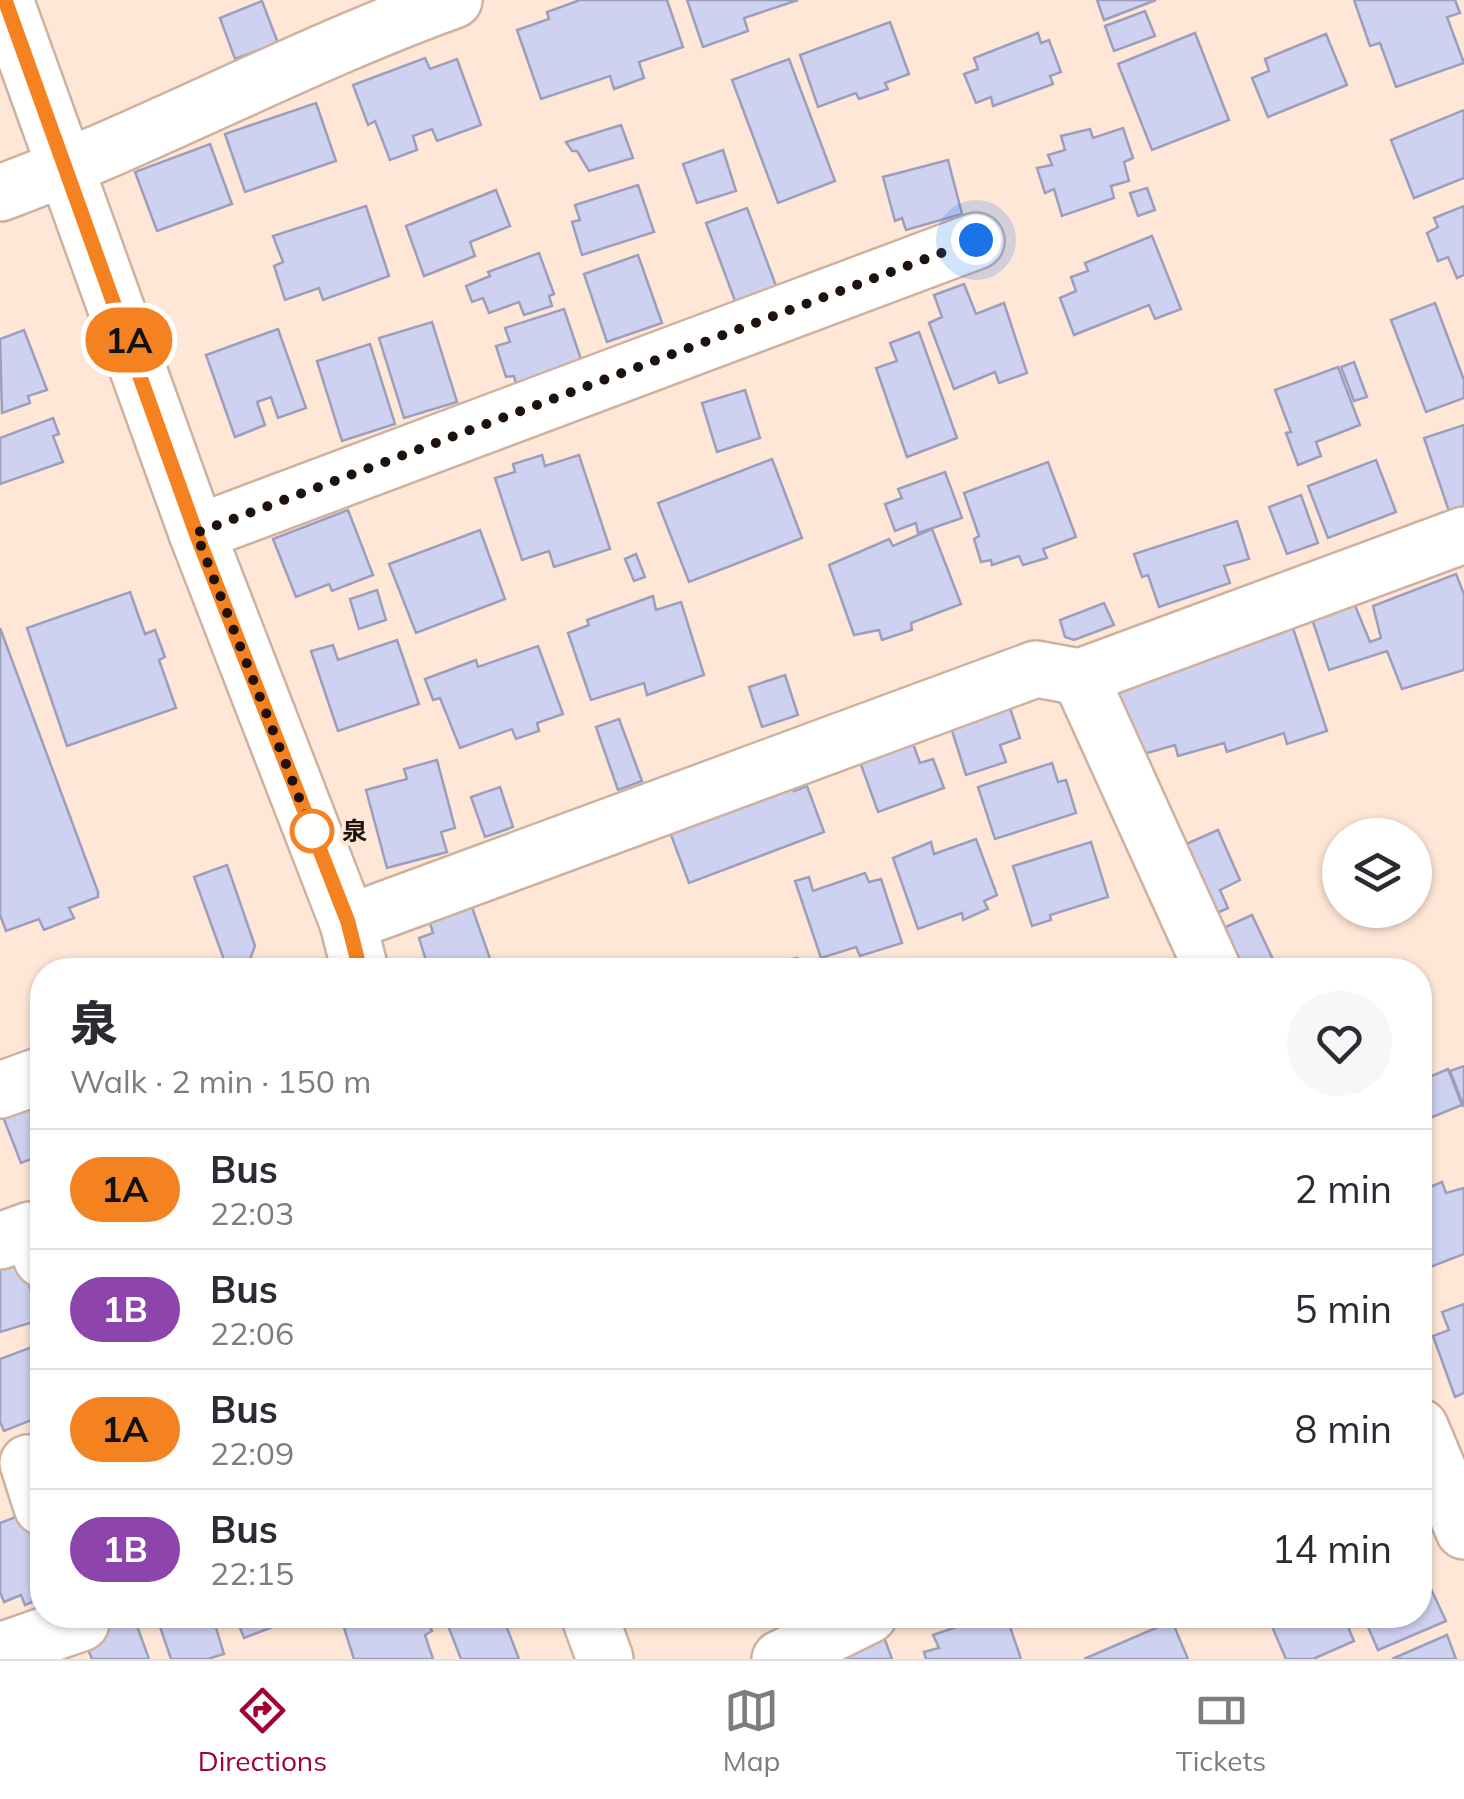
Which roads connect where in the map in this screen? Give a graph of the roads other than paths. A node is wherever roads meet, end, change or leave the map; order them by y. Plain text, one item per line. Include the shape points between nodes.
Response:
1 (5, 0) edge
2 (454, 0) edge
3 (375, 13) edge
4 (68, 168) junction
5 (0, 193) edge
6 (976, 240) dead end
7 (196, 533) junction
8 (1464, 535) edge
9 (1080, 677) junction
10 (351, 956) edge
11 (1208, 958) edge
12 (30, 1079) edge
13 (0, 1090) edge
14 (30, 1230) edge
15 (0, 1240) edge
16 (1439, 1443) edge
17 (1464, 1531) edge
18 (60, 1628) edge
19 (594, 1628) edge
20 (843, 1628) edge
21 (0, 1650) edge
22 (605, 1659) edge
23 (780, 1659) edge

1 - 4 street
2 - 3 street
3 - 4 street
4 - 5 street
4 - 7 street
6 - 7 street
7 - 10 street
8 - 9 street
9 - 10 street via 1036,669
9 - 11 street
12 - 13 street
14 - 15 street
16 - 17 street
18 - 21 street
19 - 22 street
20 - 23 street

